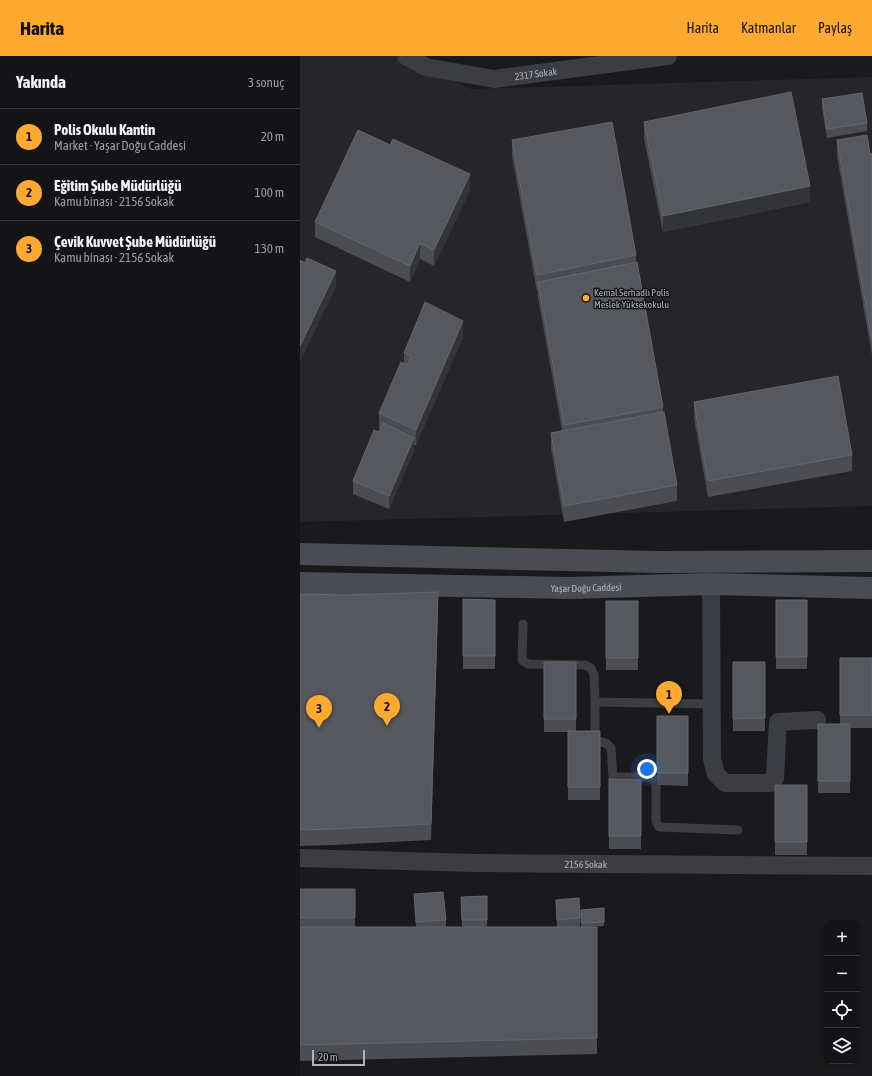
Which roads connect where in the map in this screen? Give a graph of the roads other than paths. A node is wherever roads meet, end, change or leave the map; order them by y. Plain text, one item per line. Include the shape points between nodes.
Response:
1 (406, 56) edge
2 (668, 56) edge
3 (300, 554) edge
4 (872, 561) edge
5 (300, 583) edge
6 (711, 584) junction
7 (872, 588) edge
8 (523, 624) dead end
9 (594, 702) junction
10 (712, 704) junction
11 (817, 720) dead end
12 (738, 830) dead end
13 (300, 858) edge
14 (872, 866) edge

1 - 2 street, 2317 Sokak via 426,67 494,79
3 - 4 main road via 658,562
5 - 6 main road, Yaşar Doğu Caddesi via 569,588
6 - 7 main road, Yaşar Doğu Caddesi
6 - 10 street
8 - 9 lane via 522,660 528,664 584,664 591,668 594,676
9 - 10 lane
9 - 12 lane via 595,741 606,743 611,748 613,777 649,777 656,780 656,821 659,827
10 - 11 street via 712,759 716,774 724,783 771,783 775,778 778,722
13 - 14 street, 2156 Sokak via 474,863

